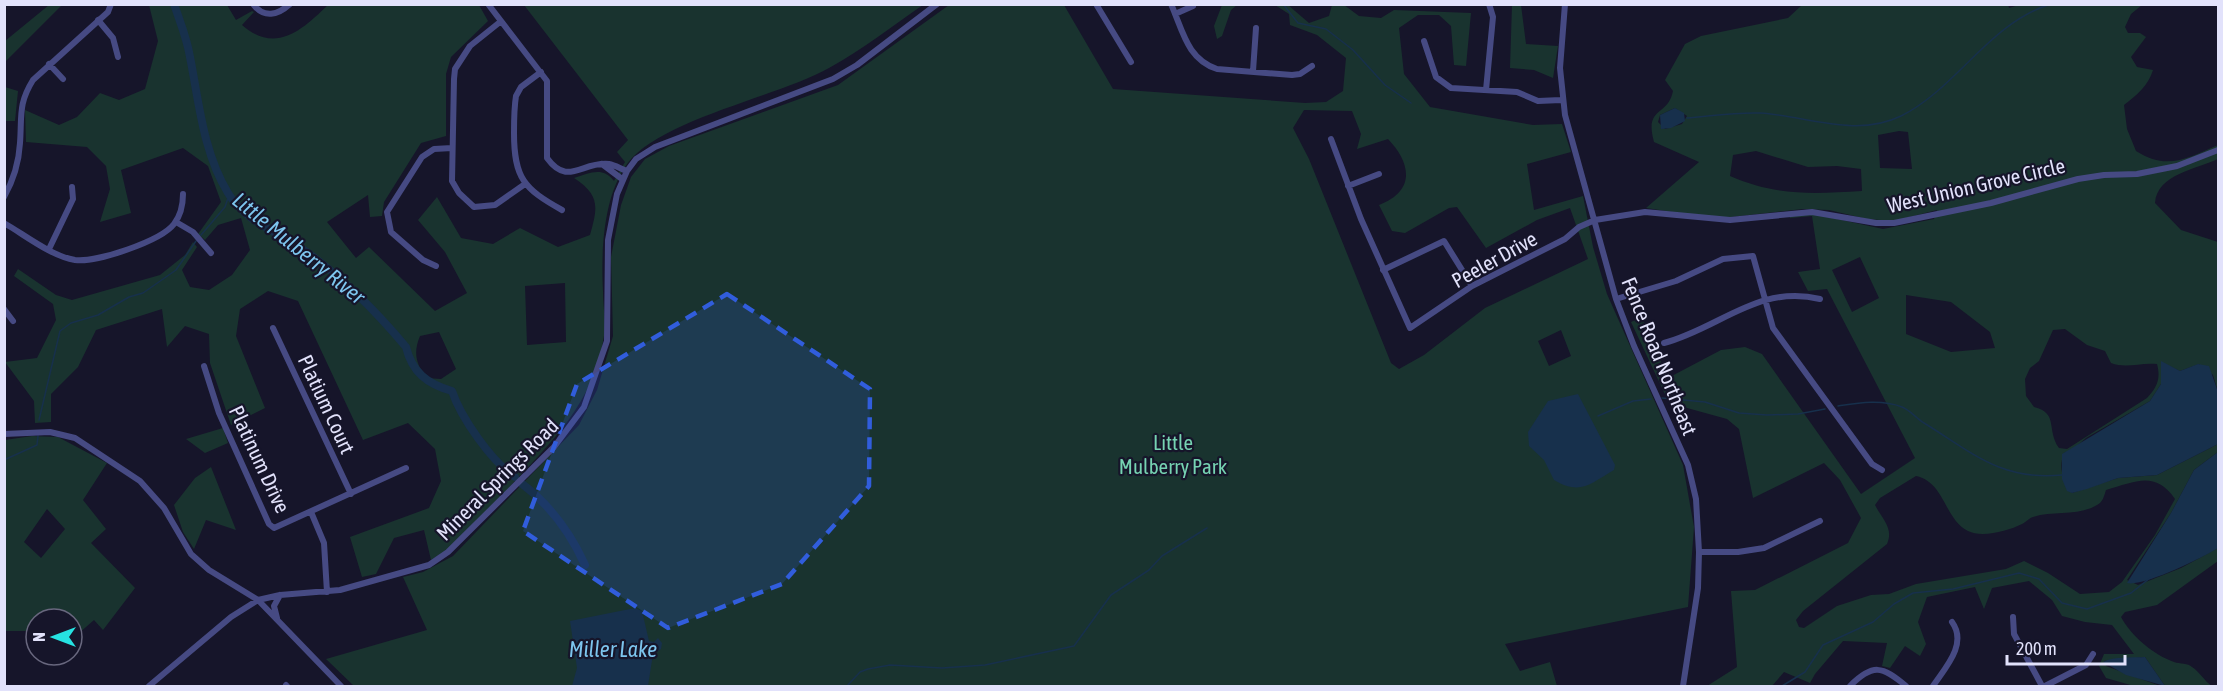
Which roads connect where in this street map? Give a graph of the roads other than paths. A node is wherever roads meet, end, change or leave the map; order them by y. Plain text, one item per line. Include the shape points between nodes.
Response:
1 (111, 4) edge
2 (253, 4) edge
3 (290, 4) edge
4 (488, 4) edge
5 (937, 4) edge
6 (1096, 4) edge
7 (1171, 4) edge
8 (1489, 4) edge
9 (1565, 4) edge
10 (1193, 6) dead end
11 (1175, 14) junction
12 (98, 20) junction
13 (500, 22) junction
14 (1256, 28) dead end
15 (1424, 41) dead end
16 (118, 57) dead end
17 (1131, 62) dead end
18 (49, 64) junction
19 (1312, 66) dead end
20 (541, 72) junction
21 (1252, 72) junction
22 (63, 78) dead end
23 (1486, 90) junction
24 (1561, 100) junction
25 (1331, 139) dead end
26 (452, 148) junction
27 (2218, 150) edge
28 (602, 164) junction
29 (627, 171) junction
30 (1379, 174) dead end
31 (622, 179) junction
32 (525, 184) junction
33 (1348, 186) junction
34 (72, 187) dead end
35 (183, 194) dead end
36 (4, 197) edge
37 (562, 210) dead end
38 (1595, 220) junction
39 (176, 222) junction
40 (4, 223) edge
41 (49, 249) junction
42 (212, 253) dead end
43 (436, 266) dead end
44 (1383, 270) junction
45 (1472, 286) junction
46 (1616, 299) junction
47 (1820, 299) dead end
48 (1765, 301) junction
49 (4, 309) edge
50 (14, 321) dead end
51 (273, 328) dead end
52 (1664, 343) dead end
53 (204, 366) dead end
54 (4, 434) edge
55 (406, 468) dead end
56 (1882, 470) dead end
57 (351, 494) junction
58 (311, 512) junction
59 (1820, 521) dead end
60 (1700, 552) junction
61 (327, 592) junction
62 (280, 595) junction
63 (258, 600) junction
64 (2013, 617) dead end
65 (278, 621) junction
66 (1952, 622) dead end
67 (2093, 654) dead end
68 (149, 687) edge
69 (341, 687) edge
70 (1683, 687) edge
71 (1850, 687) edge
72 (1906, 687) edge
73 (1933, 687) edge
74 (2043, 687) edge

1 - 12 street
2 - 3 street via 270,15
4 - 13 street
5 - 29 street, Mineral Springs Road via 833,79 655,147 636,159
6 - 17 street
7 - 11 street
8 - 23 street via 1493,17
9 - 24 street, Fence Road Northeast
10 - 11 street
11 - 21 street via 1197,59 1217,69
12 - 16 street via 113,38
12 - 18 street
13 - 20 street
13 - 26 street via 470,46 455,69
14 - 21 street
15 - 23 street via 1442,84
18 - 22 street
18 - 36 street via 25,93 17,161
19 - 21 street via 1292,75
20 - 28 street via 547,87 547,158 562,172
20 - 32 street via 521,87 514,104 514,155
23 - 24 street via 1517,92 1538,102
24 - 38 street, Fence Road Northeast
25 - 33 street
26 - 32 street via 452,181 474,207 495,205
26 - 43 street via 434,149 422,157 387,212 391,232 423,260
27 - 38 street, West Union Grove Circle via 2177,166 2078,179 1991,203 1894,223 1812,212 1730,220 1645,212
28 - 29 street
28 - 31 street
29 - 31 street, Mineral Springs Road
30 - 33 street
31 - 61 street, Mineral Springs Road via 608,240 607,341 593,387 570,429 440,560
32 - 37 street
33 - 44 street
34 - 41 street via 73,199
35 - 39 street
38 - 45 street, Peeler Drive
38 - 46 street, Fence Road Northeast
39 - 41 street via 148,242 89,259 76,261
39 - 42 street via 193,232
40 - 41 street
44 - 45 street via 1444,241
44 - 45 street, Peeler Drive via 1410,328
46 - 48 street via 1676,281 1723,259 1750,255 1755,260
46 - 60 street, Fence Road Northeast via 1690,471
47 - 48 street via 1795,294
48 - 52 street
48 - 56 street via 1773,328 1872,464
49 - 50 street
51 - 57 street, Platium Court
53 - 58 street, Platinum Drive via 219,413 269,524 278,528
54 - 63 street via 50,432 92,447 154,494 199,562
55 - 57 street, Platinum Drive
57 - 58 street, Platinum Drive
58 - 61 street via 324,543
59 - 60 street via 1764,548
60 - 70 street, Fence Road Northeast
61 - 62 street, Mineral Springs Road
62 - 63 street, Mineral Springs Road
62 - 65 street via 274,606
63 - 65 street
63 - 68 street, Mineral Springs Road via 231,617
64 - 74 street via 2014,634
65 - 69 street
66 - 73 street via 1957,629 1957,645
67 - 74 street via 2086,664
71 - 72 street via 1867,671 1877,669 1888,671

